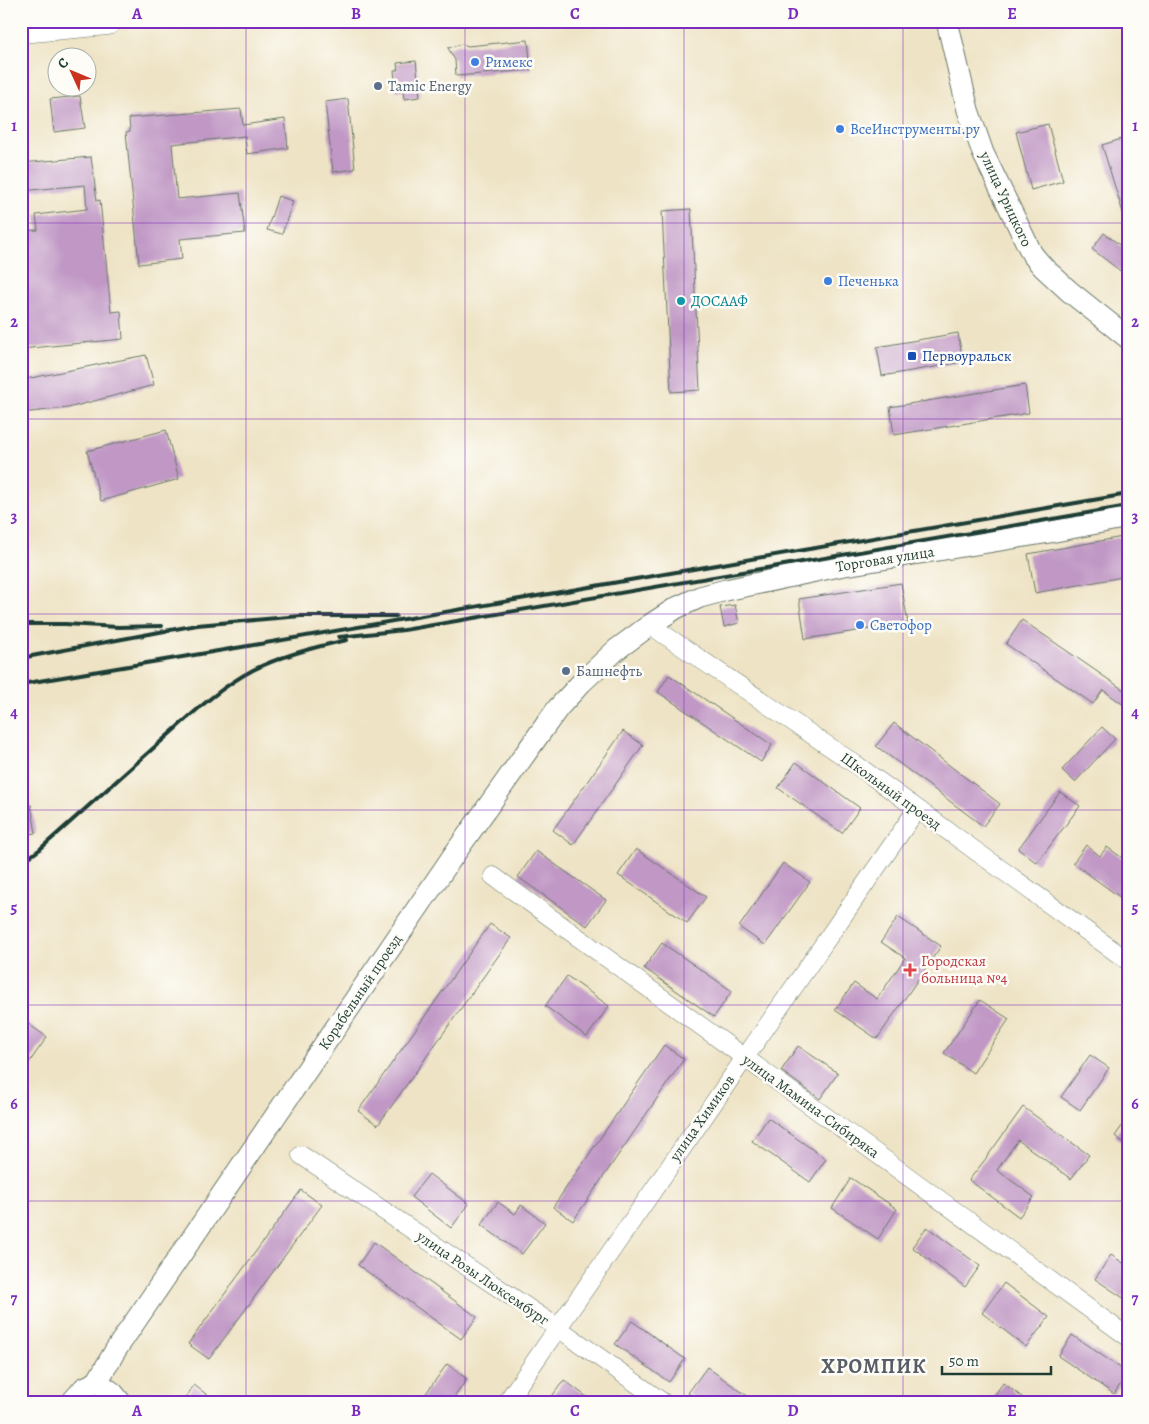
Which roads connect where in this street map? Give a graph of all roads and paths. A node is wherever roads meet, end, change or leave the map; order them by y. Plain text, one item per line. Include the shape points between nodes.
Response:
1 (107, 21) edge
2 (947, 21) edge
3 (21, 29) edge
4 (1128, 338) edge
5 (1128, 517) edge
6 (650, 625) junction
7 (917, 809) junction
8 (493, 876) dead end
9 (1128, 961) edge
10 (744, 1057) junction
11 (301, 1155) dead end
12 (558, 1328) junction
13 (1128, 1338) edge
14 (97, 1382) junction
15 (70, 1403) edge
16 (121, 1403) edge
17 (506, 1403) edge
18 (664, 1403) edge

1 - 3 main road
2 - 4 street, улица Урицкого via 968,110 983,153 1032,254 1069,291
5 - 6 street, Торговая улица via 839,566 726,590 676,608
6 - 7 street, Школьный проезд
6 - 14 street, Корабельный проезд via 616,650 558,708 115,1350
7 - 9 street, Школьный проезд
7 - 10 street, улица Химиков
8 - 10 street, улица Мамина-Сибиряка
10 - 12 street, улица Химиков
10 - 13 street, улица Мамина-Сибиряка
11 - 12 street, улица Розы Люксембург
12 - 17 street, улица Химиков
12 - 18 street, улица Розы Люксембург
14 - 15 street via 84,1388
14 - 16 street via 114,1392

